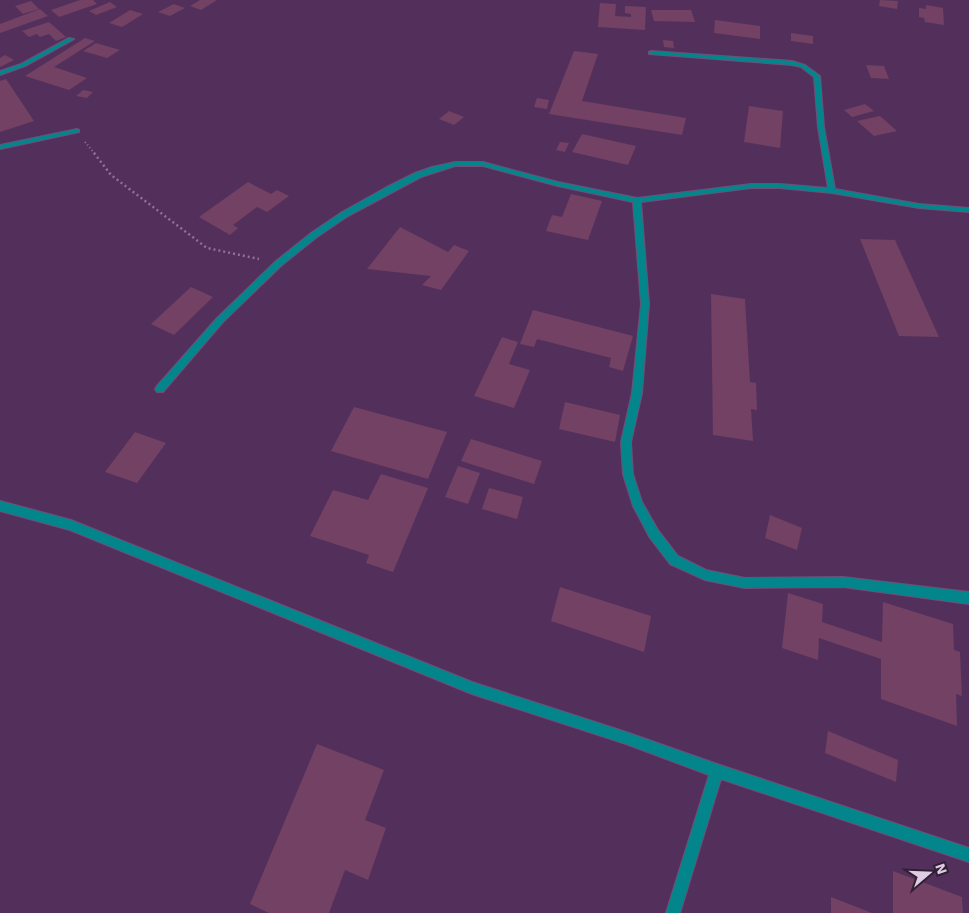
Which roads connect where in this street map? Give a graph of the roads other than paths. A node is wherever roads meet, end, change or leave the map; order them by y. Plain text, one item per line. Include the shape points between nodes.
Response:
1 (71, 39) dead end
2 (651, 53) dead end
3 (0, 72) edge
4 (76, 131) road end
5 (0, 147) edge
6 (832, 191) junction
7 (637, 200) junction
8 (969, 210) edge
9 (160, 389) dead end
10 (0, 506) edge
11 (969, 598) edge
12 (717, 771) junction
13 (969, 855) edge
14 (673, 913) edge

1 - 3 street via 23,65
2 - 6 street via 792,63 812,71 818,76
4 - 5 street
6 - 7 street via 751,186
6 - 8 street via 918,206
7 - 9 street via 483,164 455,164 418,175 345,214 279,263 220,320
7 - 11 street via 646,304 637,393 626,442 628,474 637,503 654,534 674,560 705,575 745,583 844,582
10 - 12 street via 71,525 472,688
12 - 13 street
12 - 14 street

